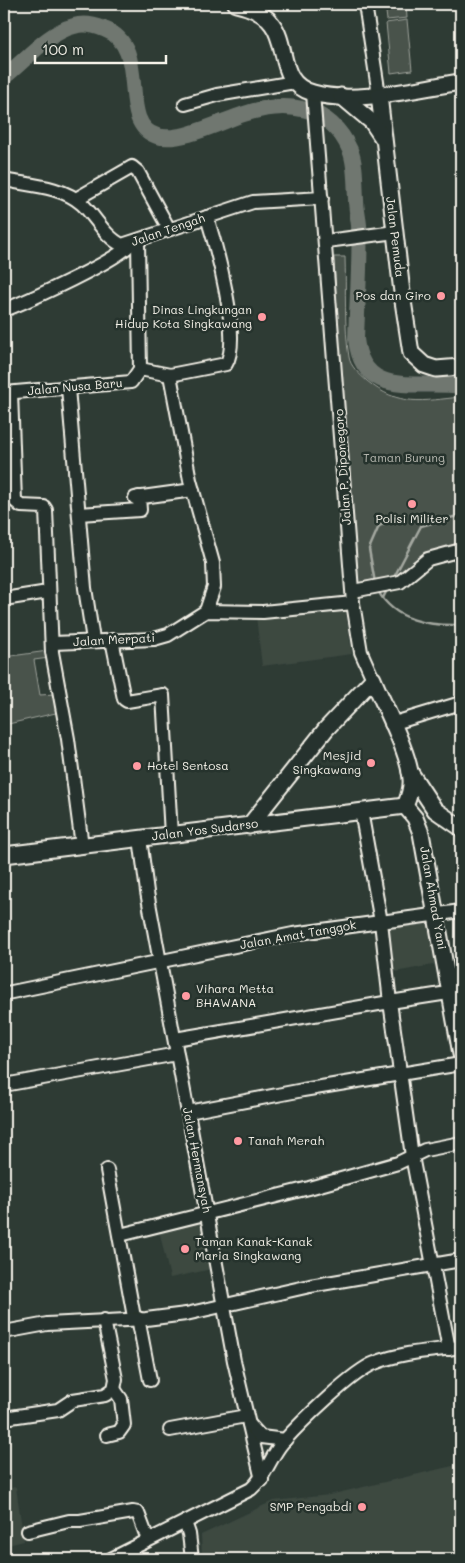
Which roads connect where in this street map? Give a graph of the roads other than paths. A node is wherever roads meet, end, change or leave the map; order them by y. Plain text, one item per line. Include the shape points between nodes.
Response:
1 (236, 4) edge
2 (365, 4) edge
3 (296, 82) junction
4 (461, 82) edge
5 (379, 95) junction
6 (341, 96) junction
7 (313, 97) junction
8 (185, 104) dead end
9 (384, 141) junction
10 (4, 180) edge
11 (322, 198) junction
12 (76, 199) junction
13 (208, 217) junction
14 (169, 229) junction
15 (389, 233) junction
16 (333, 240) junction
17 (135, 242) junction
18 (4, 310) edge
19 (461, 367) edge
20 (140, 368) junction
21 (170, 376) junction
22 (68, 388) junction
23 (7, 393) edge
24 (9, 472) edge
25 (193, 490) junction
26 (79, 514) junction
27 (461, 550) edge
28 (48, 592) junction
29 (357, 594) junction
30 (4, 599) edge
31 (206, 611) junction
32 (93, 640) junction
33 (112, 640) junction
34 (53, 644) junction
35 (373, 680) junction
36 (461, 704) edge
37 (391, 724) junction
38 (410, 771) junction
39 (273, 798) junction
40 (405, 806) junction
41 (361, 810) junction
42 (444, 817) junction
43 (280, 820) junction
44 (249, 826) junction
45 (461, 828) edge
46 (421, 833) junction
47 (171, 835) junction
48 (140, 838) junction
49 (82, 846) junction
50 (4, 855) edge
51 (461, 911) edge
52 (436, 916) junction
53 (381, 922) junction
54 (161, 962) junction
55 (456, 992) edge
56 (7, 993) dead end
57 (390, 1002) junction
58 (175, 1039) junction
59 (177, 1054) junction
60 (461, 1054) edge
61 (461, 1064) edge
62 (399, 1074) junction
63 (4, 1085) edge
64 (188, 1112) junction
65 (461, 1142) edge
66 (412, 1156) junction
67 (107, 1170) dead end
68 (208, 1212) junction
69 (120, 1235) junction
70 (461, 1260) edge
71 (435, 1266) junction
72 (224, 1306) junction
73 (136, 1318) junction
74 (104, 1320) junction
75 (4, 1332) edge
76 (455, 1348) edge
77 (150, 1380) dead end
78 (114, 1389) junction
79 (4, 1418) edge
80 (246, 1418) junction
81 (170, 1430) dead end
82 (107, 1435) dead end
83 (285, 1440) junction
84 (262, 1480) junction
85 (185, 1522) junction
86 (28, 1531) dead end
87 (148, 1540) junction
88 (119, 1558) edge
89 (192, 1559) edge

1 - 3 main road via 250,8 273,25 288,70
2 - 5 street
3 - 7 main road
3 - 8 street via 217,95
4 - 5 main road
5 - 6 main road
5 - 9 main road, Jalan Pemuda
6 - 7 main road
6 - 9 main road via 372,122
7 - 11 street, Jalan P. Diponegoro
9 - 15 main road, Jalan Pemuda
10 - 12 street, Jalan Tengah via 41,187
11 - 13 street, Jalan Tengah via 253,202
11 - 16 street, Jalan P. Diponegoro
12 - 14 street via 132,167 138,172
12 - 17 street, Jalan Tengah via 115,241 122,245
13 - 14 street, Jalan Tengah
13 - 21 street via 228,306 229,359 223,366
14 - 17 street, Jalan Tengah
15 - 16 street
15 - 19 main road, Jalan Pemuda via 411,352 417,360 430,367
16 - 29 street, Jalan P. Diponegoro via 333,344
17 - 18 street via 111,260
17 - 20 street
20 - 21 street
20 - 22 street, Jalan Nusa Baru via 131,382
21 - 25 street
22 - 23 street, Jalan Nusa Baru
22 - 26 street
23 - 24 street
24 - 28 street via 17,504 44,507 46,510
25 - 26 street via 137,498 140,510
25 - 31 street via 215,577
26 - 32 street
27 - 29 street via 428,559 405,579
28 - 30 street
28 - 34 street
29 - 31 street via 264,612
29 - 35 street, Jalan P. Diponegoro via 359,641
31 - 33 street, Jalan Merpati via 161,637
32 - 33 street, Jalan Merpati
32 - 34 street, Jalan Merpati
33 - 47 street via 124,699 163,695
34 - 49 street
35 - 37 main road
35 - 39 main road via 326,729
36 - 37 street
37 - 38 main road
38 - 40 main road via 410,795
38 - 42 main road via 423,793
39 - 43 main road
39 - 44 main road
40 - 41 main road, Jalan Yos Sudarso
40 - 46 main road, Jalan Ahmad Yani via 416,818
41 - 43 main road, Jalan Yos Sudarso
41 - 53 street
42 - 45 main road
42 - 46 main road via 428,822
43 - 44 main road, Jalan Yos Sudarso
44 - 47 main road, Jalan Yos Sudarso
46 - 52 main road, Jalan Ahmad Yani
47 - 48 main road, Jalan Yos Sudarso
48 - 49 main road, Jalan Yos Sudarso
48 - 54 street, Jalan Hermansyah
49 - 50 main road, Jalan Yos Sudarso
51 - 52 street, Jalan Amat Tanggok
52 - 53 street, Jalan Amat Tanggok
52 - 55 main road, Jalan Ahmad Yani
53 - 54 street, Jalan Amat Tanggok via 293,934
53 - 57 street
54 - 56 street, Jalan Amat Tanggok
54 - 58 street, Jalan Hermansyah
55 - 57 street
55 - 60 main road, Jalan Ahmad Yani
57 - 58 street
57 - 62 street
58 - 59 street, Jalan Hermansyah
59 - 63 street
59 - 64 street, Jalan Hermansyah
61 - 62 street
62 - 64 street
62 - 66 street
64 - 68 street, Jalan Hermansyah
65 - 66 street
66 - 68 street via 398,1163 309,1188
66 - 71 street
67 - 69 street
68 - 69 street
68 - 72 street, Jalan Hermansyah
69 - 73 street
70 - 71 street
71 - 72 street via 310,1286
71 - 76 street
72 - 73 street via 186,1314
72 - 80 street, Jalan Hermansyah
73 - 74 street
73 - 77 street
74 - 75 street via 47,1324
74 - 78 street via 116,1379
76 - 83 street via 389,1358 369,1365
78 - 79 street via 73,1400 58,1410
78 - 82 street via 121,1399 124,1425 119,1432
80 - 81 street
80 - 83 street via 261,1437
80 - 84 street, Jalan Hermansyah
83 - 84 street
84 - 85 street via 242,1495
85 - 87 street
85 - 89 street
86 - 87 street via 69,1520 133,1512 138,1514
87 - 88 street

